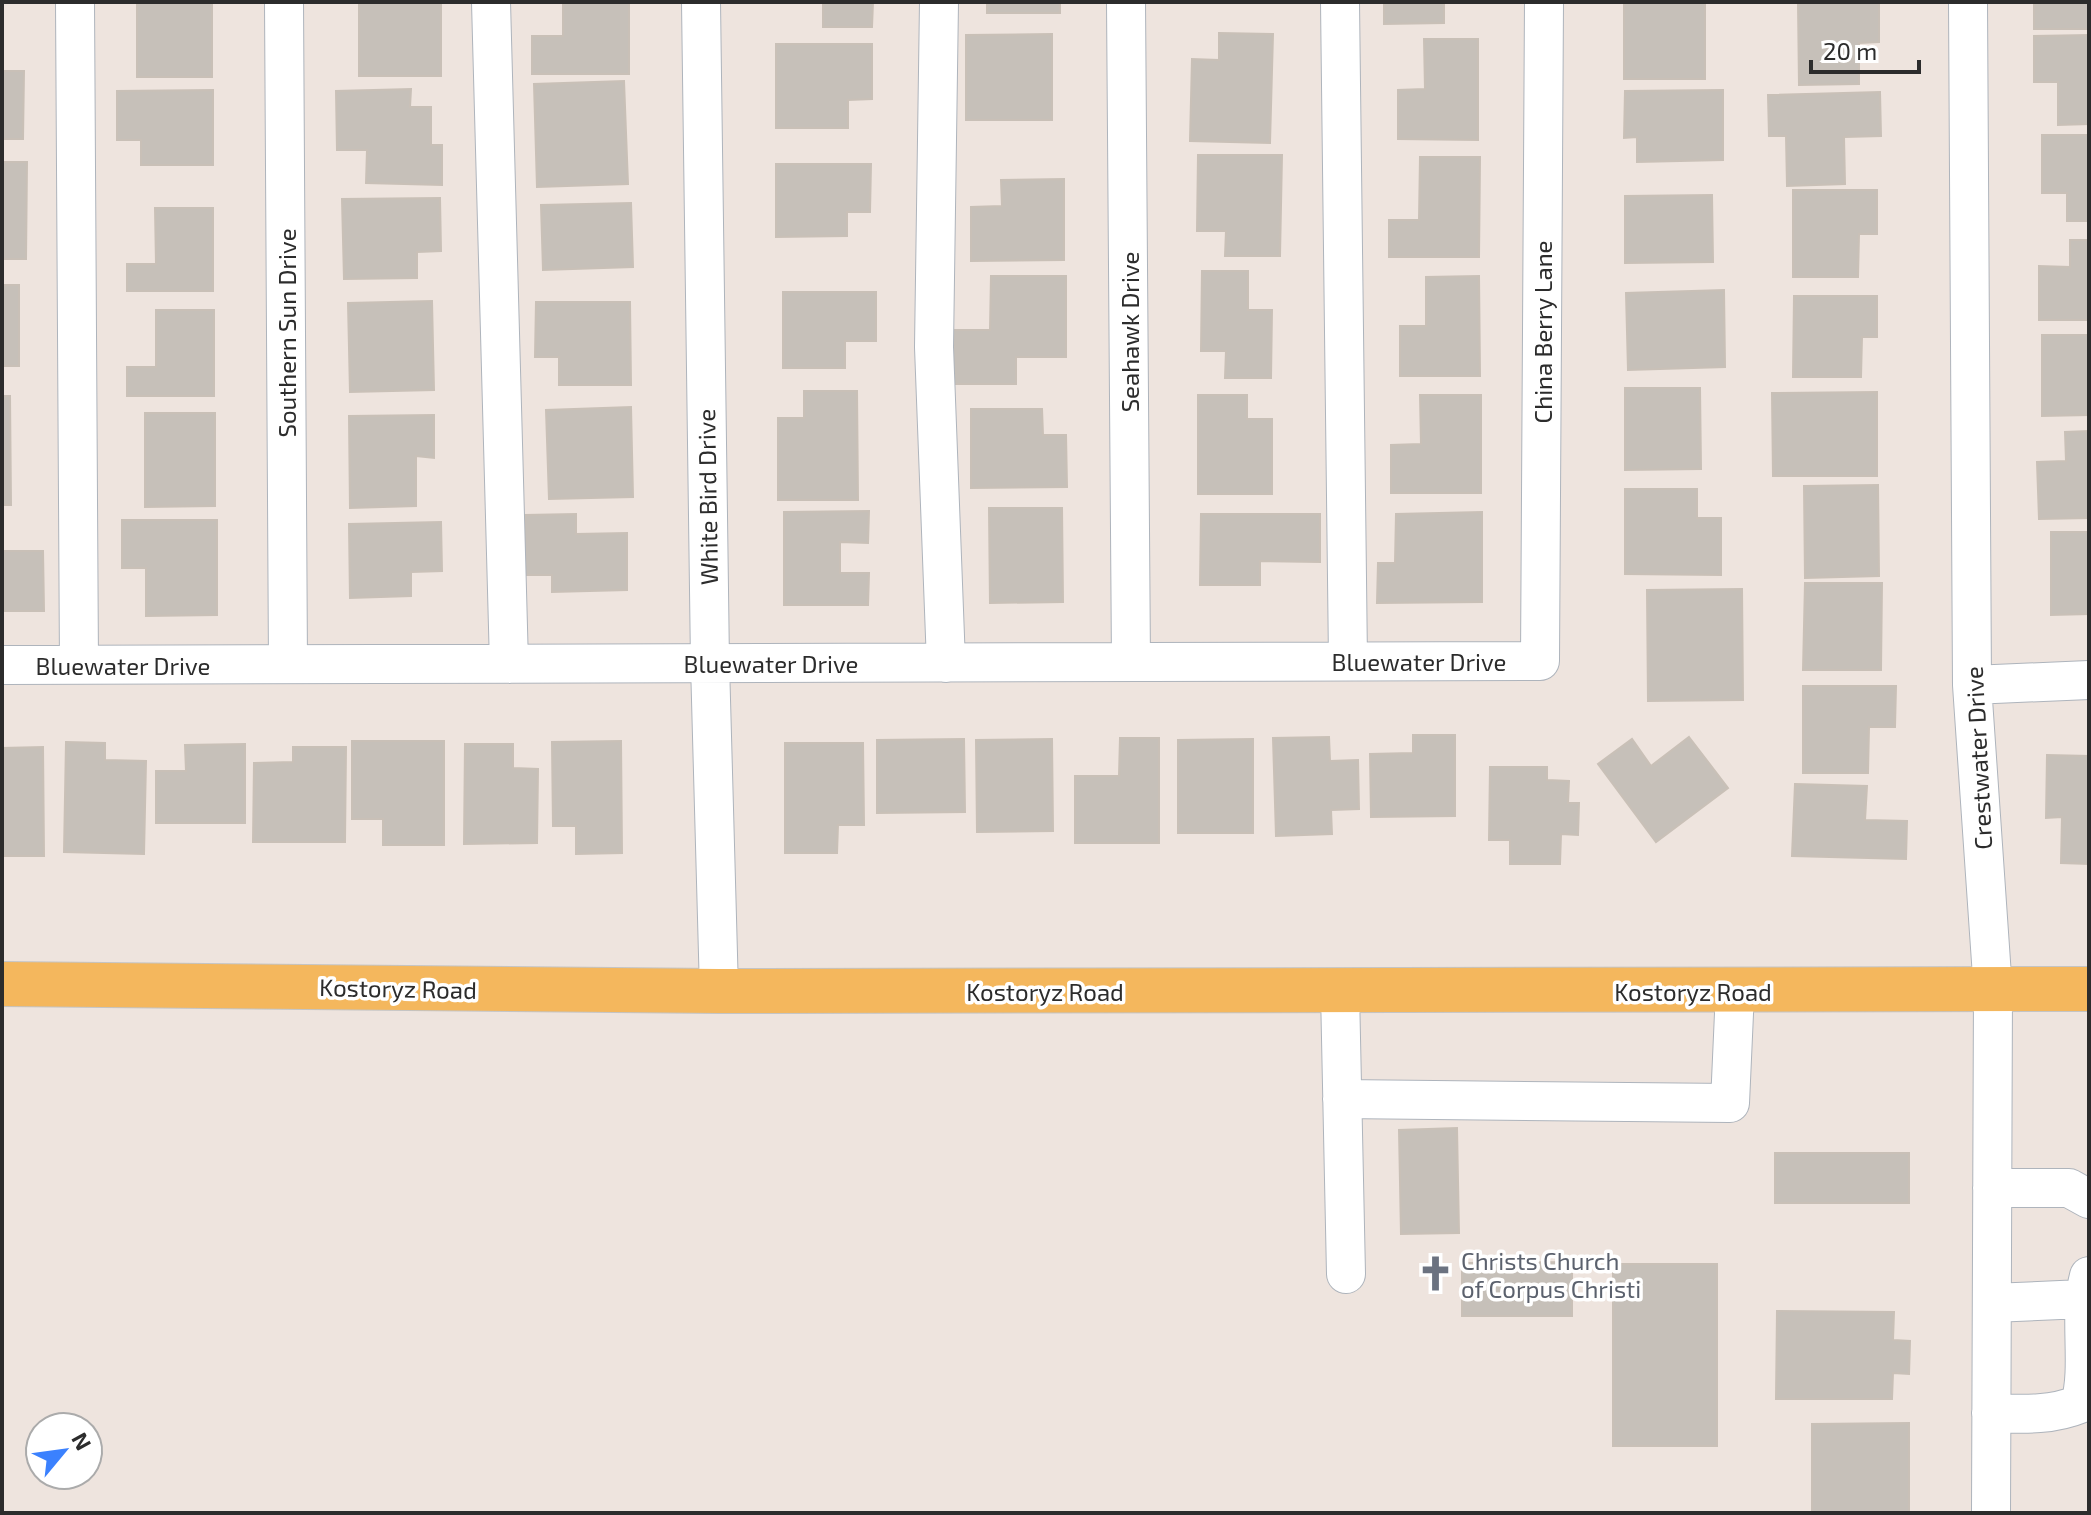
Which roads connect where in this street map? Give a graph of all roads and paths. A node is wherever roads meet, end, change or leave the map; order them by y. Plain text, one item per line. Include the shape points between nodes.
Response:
1 (75, 2) edge
2 (284, 2) edge
3 (491, 2) edge
4 (701, 2) edge
5 (939, 2) edge
6 (1126, 2) edge
7 (1340, 2) edge
8 (1544, 2) edge
9 (1968, 2) edge
10 (1348, 661) junction
11 (1540, 661) joint
12 (1131, 662) junction
13 (710, 663) junction
14 (946, 663) junction
15 (288, 664) junction
16 (509, 664) junction
17 (2, 665) edge
18 (79, 665) junction
19 (2089, 680) edge
20 (1972, 685) junction
21 (2, 984) edge
22 (2089, 989) edge
23 (719, 991) junction
24 (1340, 991) junction
25 (1735, 991) junction
26 (1993, 991) junction
27 (1342, 1099) junction
28 (1992, 1188) junction
29 (2089, 1199) edge
30 (1346, 1274) dead end
31 (2086, 1287) edge
32 (1992, 1303) junction
33 (1991, 1413) junction
34 (1991, 1513) edge

1 - 18 street
2 - 15 street, Southern Sun Drive
3 - 16 street
4 - 13 street, White Bird Drive
5 - 14 street via 934,347
6 - 12 street, Seahawk Drive
7 - 10 street
8 - 11 street, China Berry Lane
9 - 20 street, Crestwater Drive
10 - 11 street, Bluewater Drive
10 - 12 street, Bluewater Drive
12 - 14 street, Bluewater Drive
13 - 14 street, Bluewater Drive
13 - 16 street, Bluewater Drive
13 - 23 street, White Bird Drive
15 - 16 street, Bluewater Drive
15 - 18 street, Bluewater Drive
17 - 18 street, Bluewater Drive
19 - 20 street
20 - 26 street, Crestwater Drive
21 - 23 main road, Kostoryz Road
22 - 26 main road, Kostoryz Road
23 - 24 main road, Kostoryz Road
24 - 25 main road, Kostoryz Road
24 - 27 street
25 - 26 main road, Kostoryz Road
25 - 27 street via 1730,1103
26 - 28 street, Crestwater Drive
27 - 30 street
28 - 29 street via 2069,1188
28 - 32 street, Crestwater Drive
31 - 32 street
31 - 33 street via 2088,1377 2080,1404 2038,1414
32 - 33 street, Crestwater Drive
33 - 34 street, Crestwater Drive

